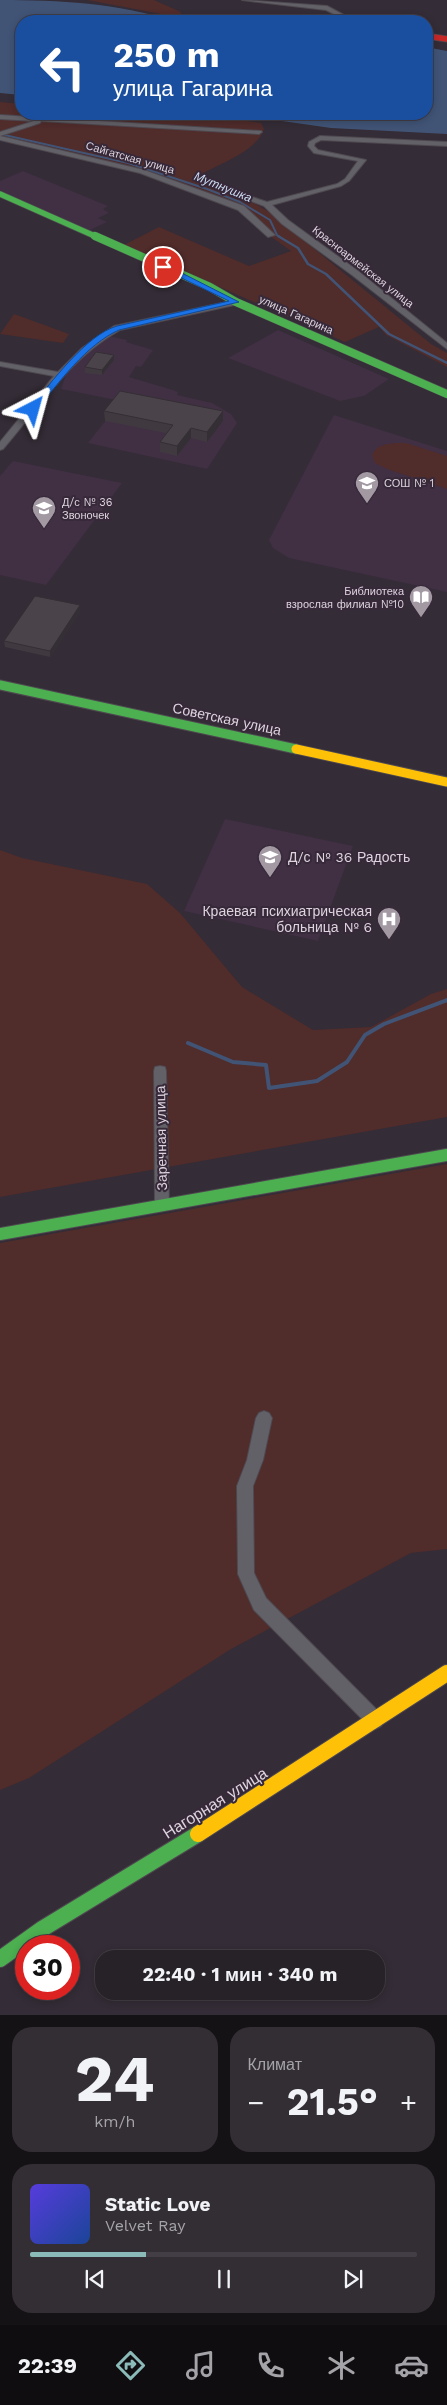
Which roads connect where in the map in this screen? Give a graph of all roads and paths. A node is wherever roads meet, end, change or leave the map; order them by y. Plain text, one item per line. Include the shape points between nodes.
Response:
1 (245, 0) edge
2 (341, 15) edge
3 (433, 37) edge
4 (447, 39) edge
5 (0, 117) edge
6 (15, 118) edge
7 (32, 120) edge
8 (43, 121) junction
9 (259, 132) dead end
10 (2, 135) edge
11 (447, 144) edge
12 (234, 193) dead end
13 (0, 194) edge
14 (267, 204) junction
15 (271, 235) dead end
16 (236, 302) junction
17 (447, 347) edge
18 (0, 364) edge
19 (61, 375) junction
20 (447, 394) edge
21 (0, 447) edge
22 (0, 686) edge
23 (447, 782) edge
24 (160, 1071) dead end
25 (447, 1155) edge
26 (162, 1205) junction
27 (0, 1234) edge
28 (264, 1418) dead end
29 (447, 1673) edge
30 (375, 1720) junction
31 (0, 1959) edge

1 - 2 street via 328,8
3 - 4 street
5 - 6 street
7 - 8 street
8 - 9 street
8 - 10 street
10 - 15 street, Сайгатская улица via 142,171 241,208
11 - 14 street via 320,138 312,142 316,152 363,160 339,185
12 - 14 street, Красноармейская улица
13 - 16 street, улица Гагарина via 210,287
14 - 17 street, Красноармейская улица via 285,222
16 - 19 street via 102,334
16 - 20 street, улица Гагарина
18 - 19 street
19 - 21 street
22 - 23 street, Советская улица
24 - 26 street, Заречная улица
25 - 26 street
26 - 27 street
28 - 30 street via 255,1460 245,1486 246,1574 260,1604
29 - 30 street, Нагорная улица
30 - 31 street, Нагорная улица via 238,1810 42,1928

